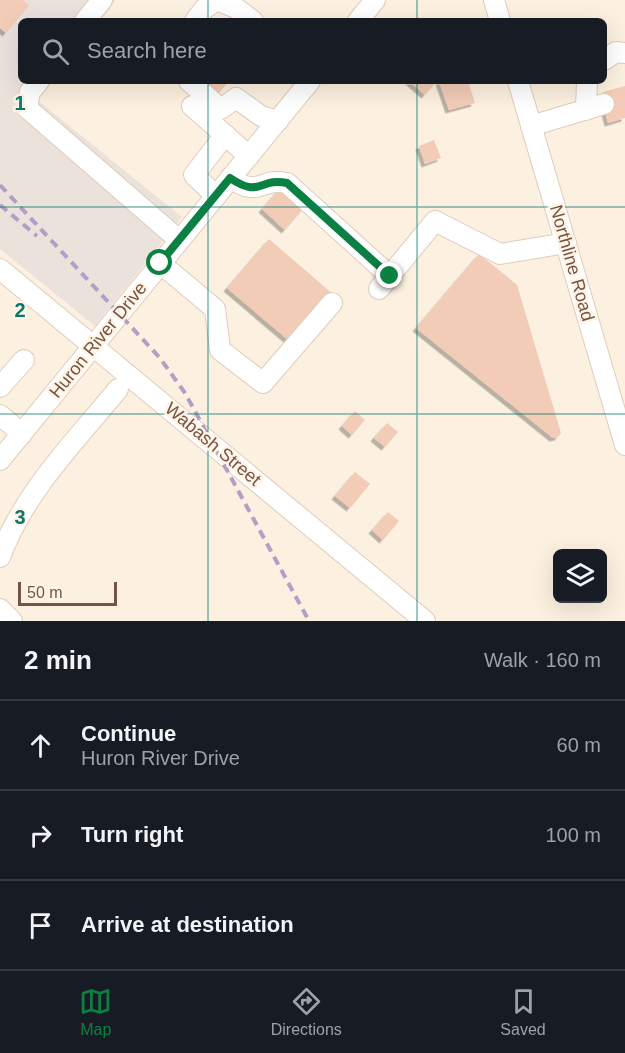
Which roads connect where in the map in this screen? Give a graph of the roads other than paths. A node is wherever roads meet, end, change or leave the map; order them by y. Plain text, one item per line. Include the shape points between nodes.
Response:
1 (102, 0) edge
2 (375, 0) edge
3 (494, 0) edge
4 (87, 18) edge
5 (197, 18) edge
6 (249, 18) edge
7 (360, 18) edge
8 (500, 18) edge
9 (625, 53) edge
10 (607, 58) edge
11 (37, 84) edge
12 (192, 84) edge
13 (308, 84) edge
14 (519, 84) edge
15 (587, 84) edge
16 (192, 106) dead end
17 (278, 121) junction
18 (531, 126) junction
19 (225, 135) junction
20 (249, 156) junction
21 (230, 178) junction
22 (216, 196) junction
23 (179, 240) junction
24 (566, 243) junction
25 (160, 263) junction
26 (0, 269) edge
27 (332, 303) dead end
28 (94, 346) junction
29 (24, 360) dead end
30 (0, 387) edge
31 (118, 389) dead end
32 (0, 415) edge
33 (22, 434) junction
34 (625, 446) edge
35 (0, 460) edge
36 (5, 527) edge
37 (0, 557) edge
38 (0, 609) edge
39 (12, 621) edge
40 (425, 621) edge

1 - 4 street
2 - 7 street
3 - 8 street
5 - 6 street via 217,0
9 - 10 street via 616,52
11 - 23 street via 30,92 27,108
12 - 17 street via 221,109 236,98 261,116
13 - 17 street, Huron River Drive
14 - 18 street, Northline Road
15 - 18 street via 595,107
16 - 19 street
17 - 20 street, Huron River Drive
18 - 24 street, Northline Road
19 - 20 street
19 - 22 street via 194,175
20 - 21 street, Huron River Drive
21 - 22 street, Huron River Drive
21 - 24 street via 245,189 278,181 287,183 385,283 435,221 500,254
22 - 23 street, Huron River Drive
23 - 25 street, Huron River Drive
24 - 34 street, Northline Road
25 - 27 street via 215,309 220,350 263,383
25 - 28 street, Huron River Drive
26 - 28 street, Wabash Street
28 - 33 street, Huron River Drive
28 - 40 street, Wabash Street
29 - 30 street
31 - 36 street
32 - 33 street
33 - 35 street, Huron River Drive
36 - 37 street
38 - 39 street

